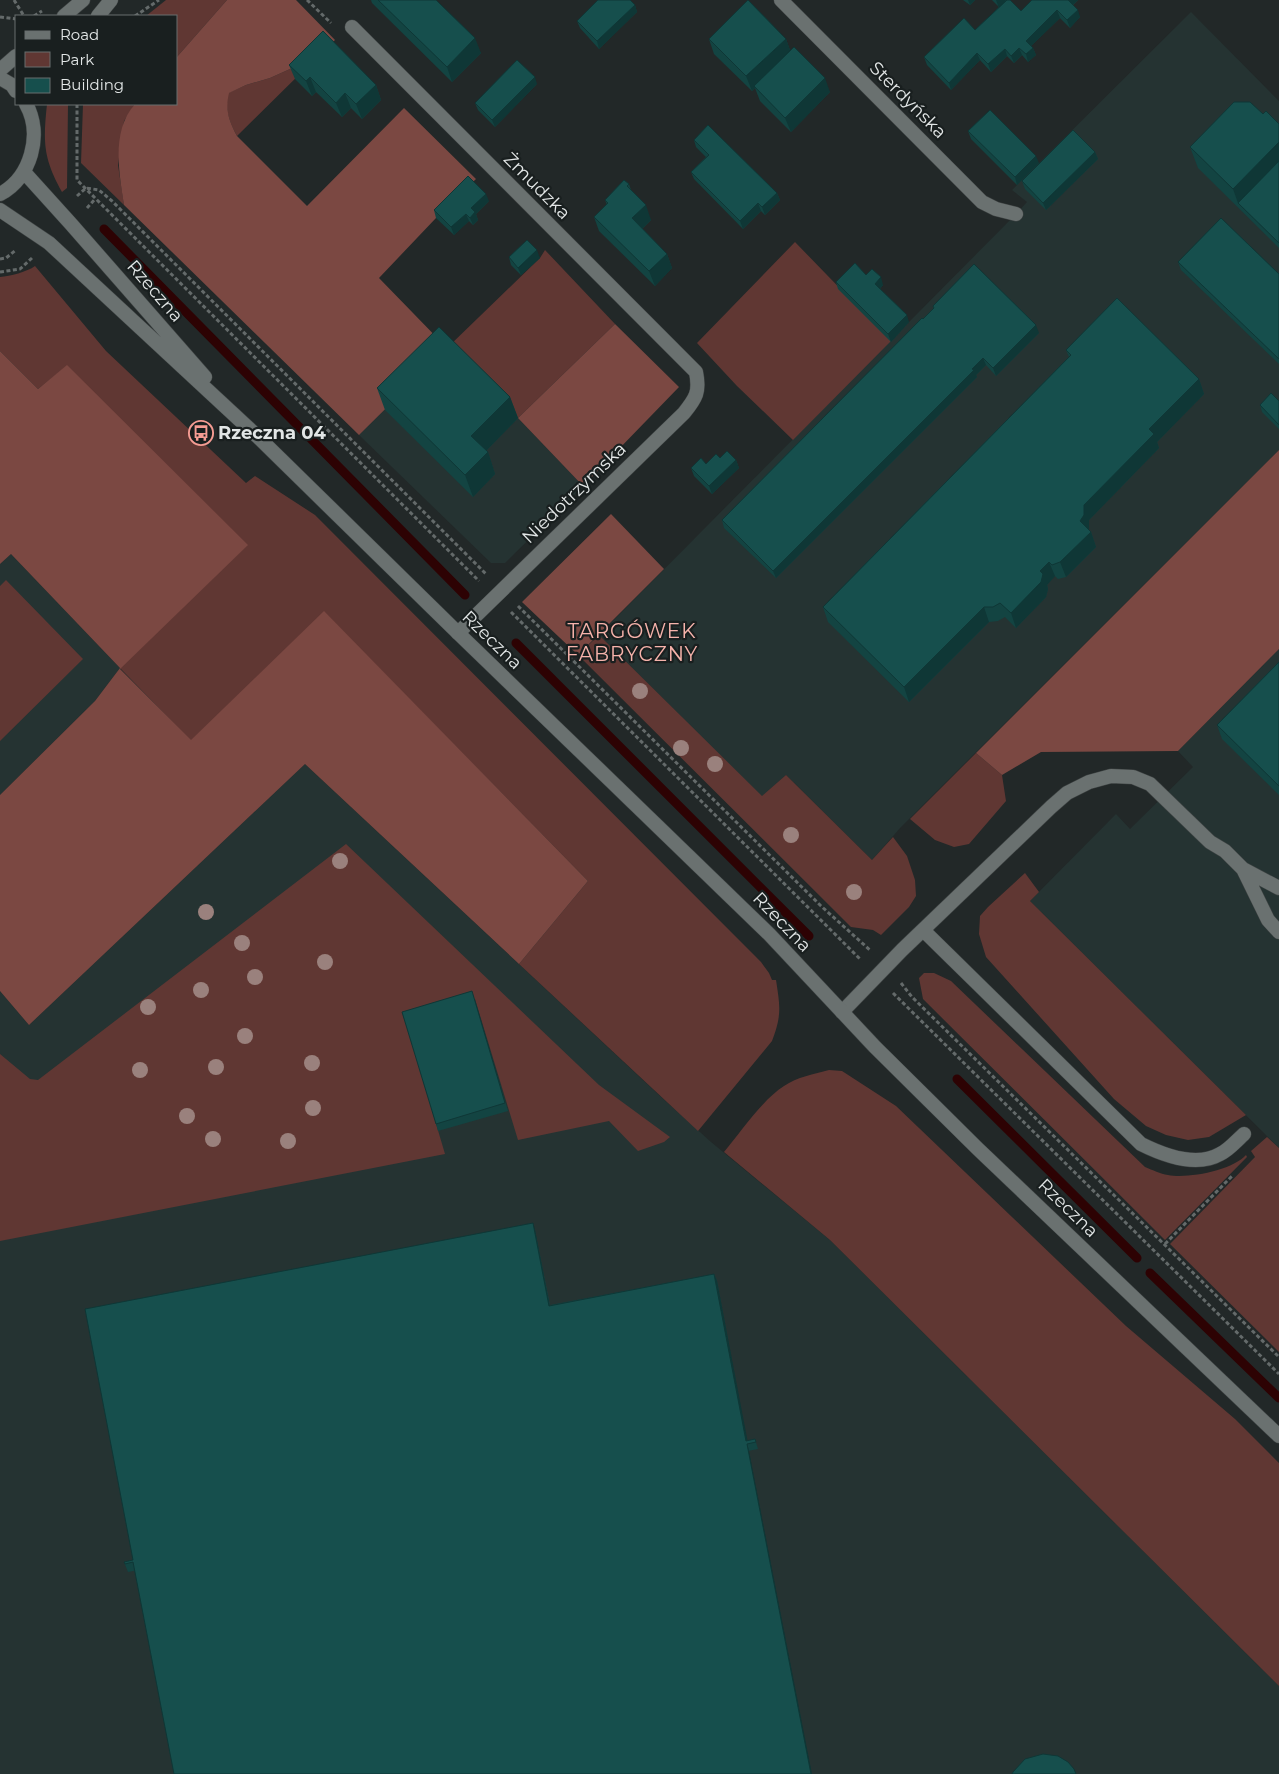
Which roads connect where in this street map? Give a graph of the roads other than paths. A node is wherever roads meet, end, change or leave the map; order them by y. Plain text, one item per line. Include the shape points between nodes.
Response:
1 (83, 0) edge
2 (111, 0) edge
3 (781, 0) edge
4 (65, 15) edge
5 (99, 15) edge
6 (352, 27) dead end
7 (15, 57) edge
8 (0, 70) edge
9 (0, 78) edge
10 (15, 90) edge
11 (26, 105) edge
12 (24, 172) junction
13 (0, 194) edge
14 (0, 210) edge
15 (1016, 214) dead end
16 (696, 372) joint
17 (257, 436) junction
18 (458, 633) junction
19 (1243, 868) junction
20 (1279, 888) edge
21 (923, 930) junction
22 (1279, 932) edge
23 (842, 1012) junction
24 (1244, 1134) dead end
25 (1279, 1436) edge

1 - 4 street
2 - 5 street
3 - 15 street, Sterdyńska via 982,202
6 - 16 street, Żmudzka
7 - 8 street
9 - 10 street
11 - 12 street via 33,123 34,147
12 - 13 street
12 - 17 street, Rzeczna
14 - 17 street, Rzeczna via 49,243
16 - 18 street, Niedotrzymska via 698,392 684,413
17 - 18 street, Rzeczna
18 - 23 street, Rzeczna via 769,934
19 - 20 street
19 - 21 street via 1210,842 1150,784 1112,776 1066,793
19 - 22 street via 1268,920
21 - 23 street
21 - 24 street via 1141,1144 1158,1152 1200,1160 1220,1155
23 - 25 street, Rzeczna via 978,1149

